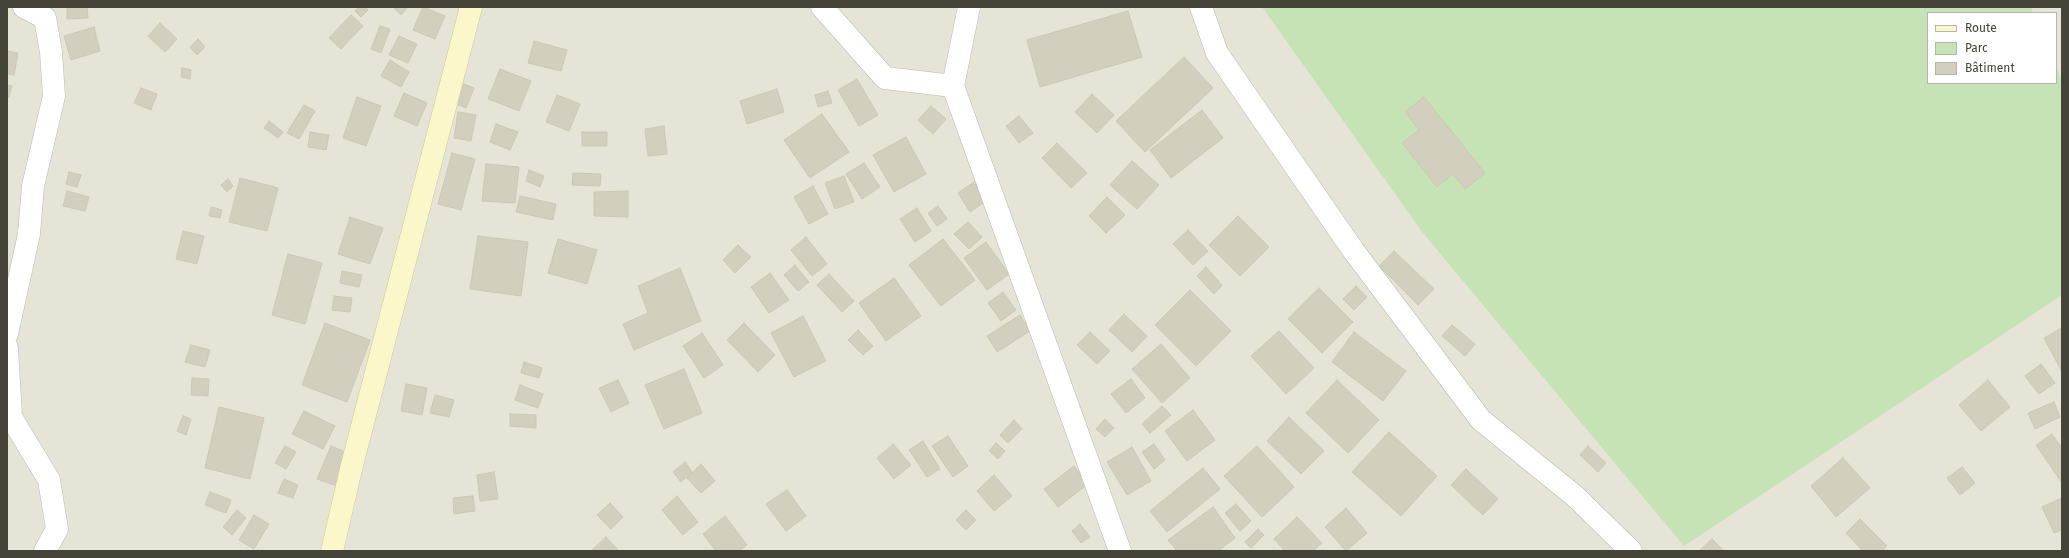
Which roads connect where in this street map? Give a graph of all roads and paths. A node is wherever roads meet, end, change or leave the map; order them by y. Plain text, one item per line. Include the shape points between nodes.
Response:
1 (24, 7) edge
2 (472, 7) edge
3 (822, 7) edge
4 (969, 7) edge
5 (1201, 7) edge
6 (953, 86) junction
7 (7, 334) edge
8 (7, 348) edge
9 (45, 551) edge
10 (332, 551) edge
11 (1120, 551) edge
12 (1631, 551) edge

1 - 7 street via 45,18 52,52 54,96 33,186 29,234
2 - 10 street
3 - 6 street via 885,78
4 - 6 street
5 - 12 street via 1217,53 1353,250 1481,420 1576,497
6 - 11 street
8 - 9 street via 11,417 48,480 57,529

